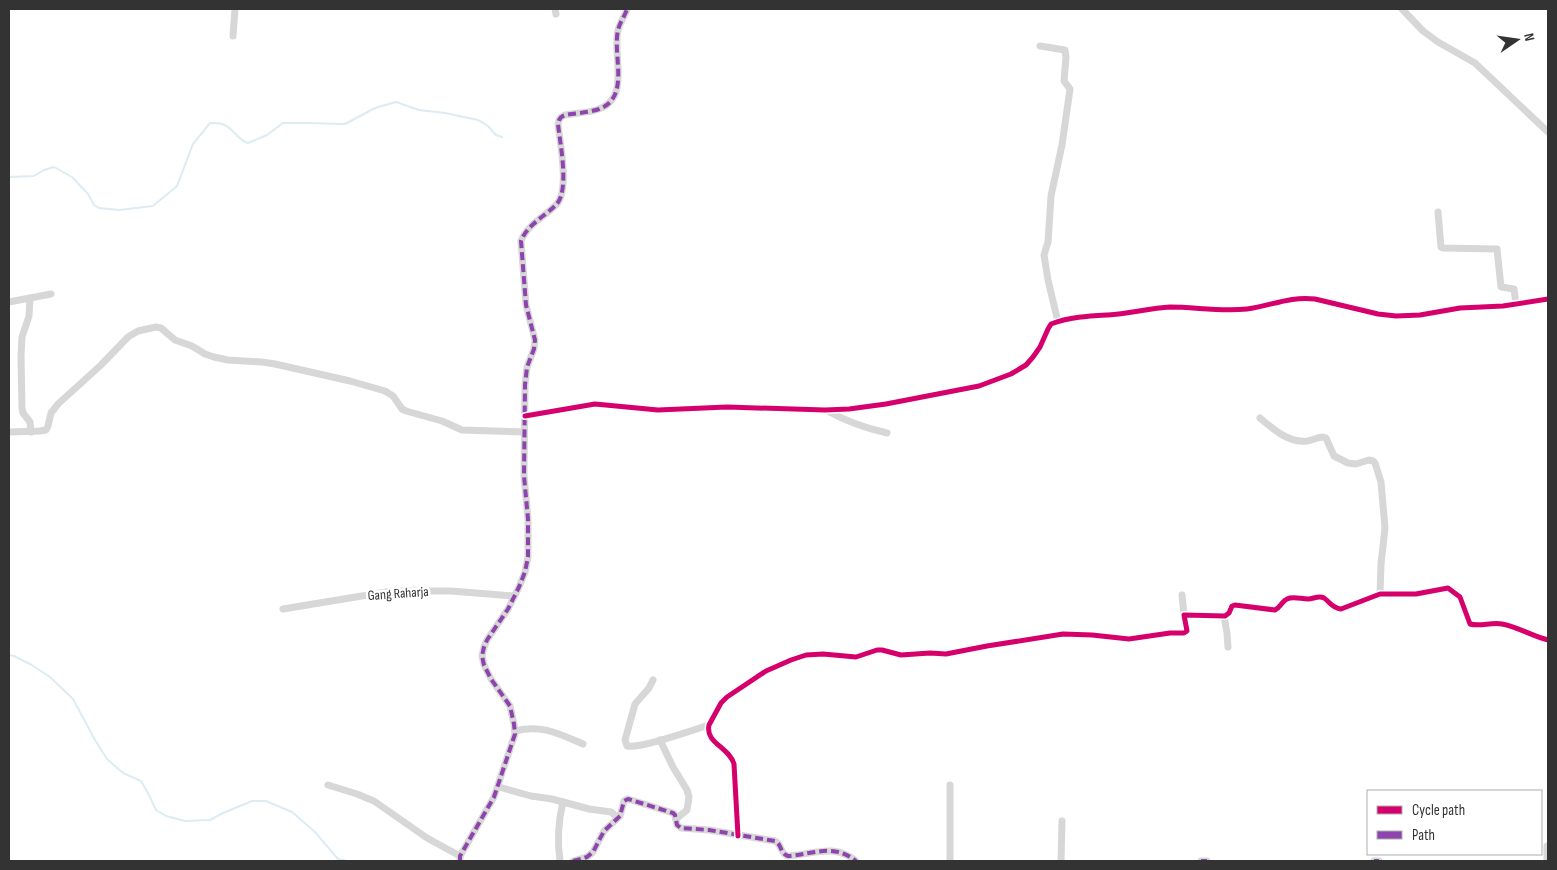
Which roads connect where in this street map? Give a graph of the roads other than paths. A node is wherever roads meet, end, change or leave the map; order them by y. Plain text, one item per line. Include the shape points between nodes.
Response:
1 (235, 9) edge
2 (628, 9) edge
3 (1402, 9) edge
4 (233, 36) dead end
5 (1040, 46) dead end
6 (1548, 132) edge
7 (1438, 212) dead end
8 (51, 294) dead end
9 (30, 298) junction
10 (1548, 299) edge
11 (9, 302) edge
12 (1516, 304) junction
13 (1058, 322) junction
14 (825, 410) junction
15 (525, 416) junction
16 (1260, 418) dead end
17 (9, 432) edge
18 (31, 432) junction
19 (524, 432) junction
20 (887, 433) dead end
21 (1380, 594) junction
22 (1182, 595) dead end
23 (514, 596) junction
24 (283, 609) dead end
25 (1184, 614) junction
26 (1224, 616) junction
27 (1548, 640) edge
28 (1228, 647) dead end
29 (653, 680) dead end
30 (709, 725) junction
31 (515, 731) junction
32 (660, 740) junction
33 (582, 744) dead end
34 (328, 785) dead end
35 (950, 785) dead end
36 (498, 787) junction
37 (563, 802) junction
38 (618, 818) junction
39 (676, 819) junction
40 (1062, 821) dead end
41 (738, 836) junction
42 (1547, 846) dead end
43 (809, 853) junction
44 (783, 857) edge
45 (460, 859) edge
46 (560, 861) edge
47 (573, 861) edge
48 (811, 861) edge
49 (856, 861) edge
50 (950, 861) edge
51 (1061, 861) edge
52 (1202, 861) edge
53 (1207, 861) edge
54 (1374, 861) edge
55 (1379, 861) edge
56 (1547, 861) edge

1 - 4 street
2 - 15 street via 618,31 615,96 602,108 565,115 559,120 562,194 557,204 522,237 526,305 535,340 527,367
3 - 6 street via 1423,31 1475,63
5 - 13 street via 1065,50 1064,81 1070,89 1044,255
7 - 12 street via 1441,247 1497,249 1502,287 1514,289
8 - 9 street
9 - 11 street
9 - 18 street via 21,356 22,408 30,422
10 - 12 street
12 - 13 street via 1396,316 1304,298 1246,309 1164,308
13 - 14 street via 1050,326 1026,365 1001,378 979,386 893,402
14 - 15 street via 658,410 595,404
14 - 20 street via 860,426
15 - 19 street
16 - 21 street via 1295,441 1326,438 1334,456 1348,464 1369,460 1375,463 1381,482 1385,528
17 - 18 street
18 - 19 street via 47,429 55,407 128,336 158,327 178,342 214,358 275,364 385,391 406,412 462,430
19 - 23 street via 528,557
21 - 26 street via 1341,609 1320,597 1288,598 1276,610 1235,605
21 - 27 street via 1416,594 1448,588 1463,601 1470,624 1503,624
22 - 25 street
23 - 24 street, Gang Raharja via 392,591
23 - 31 street via 487,640 482,656 491,679 510,706
25 - 26 street
25 - 30 street via 1187,631 1184,633 1129,639 1063,634 952,654 901,655 882,650 856,657 806,655 766,671 727,697
26 - 28 street
29 - 32 street via 635,704 625,742 632,747
30 - 32 street
30 - 41 street via 710,737 731,755 734,764
31 - 33 street via 542,729
31 - 36 street
32 - 39 street via 689,797 687,810
34 - 45 street via 374,801
35 - 50 street
36 - 37 street
36 - 45 street
37 - 38 street via 612,812
37 - 46 street via 557,836
38 - 39 street via 624,801 628,799 670,812
38 - 47 street via 604,832 593,852
39 - 41 street via 677,826 681,828
40 - 51 street
41 - 44 street via 775,841 780,845
42 - 56 street
43 - 44 street
43 - 48 street
43 - 49 street via 842,852
52 - 53 street
54 - 55 street

